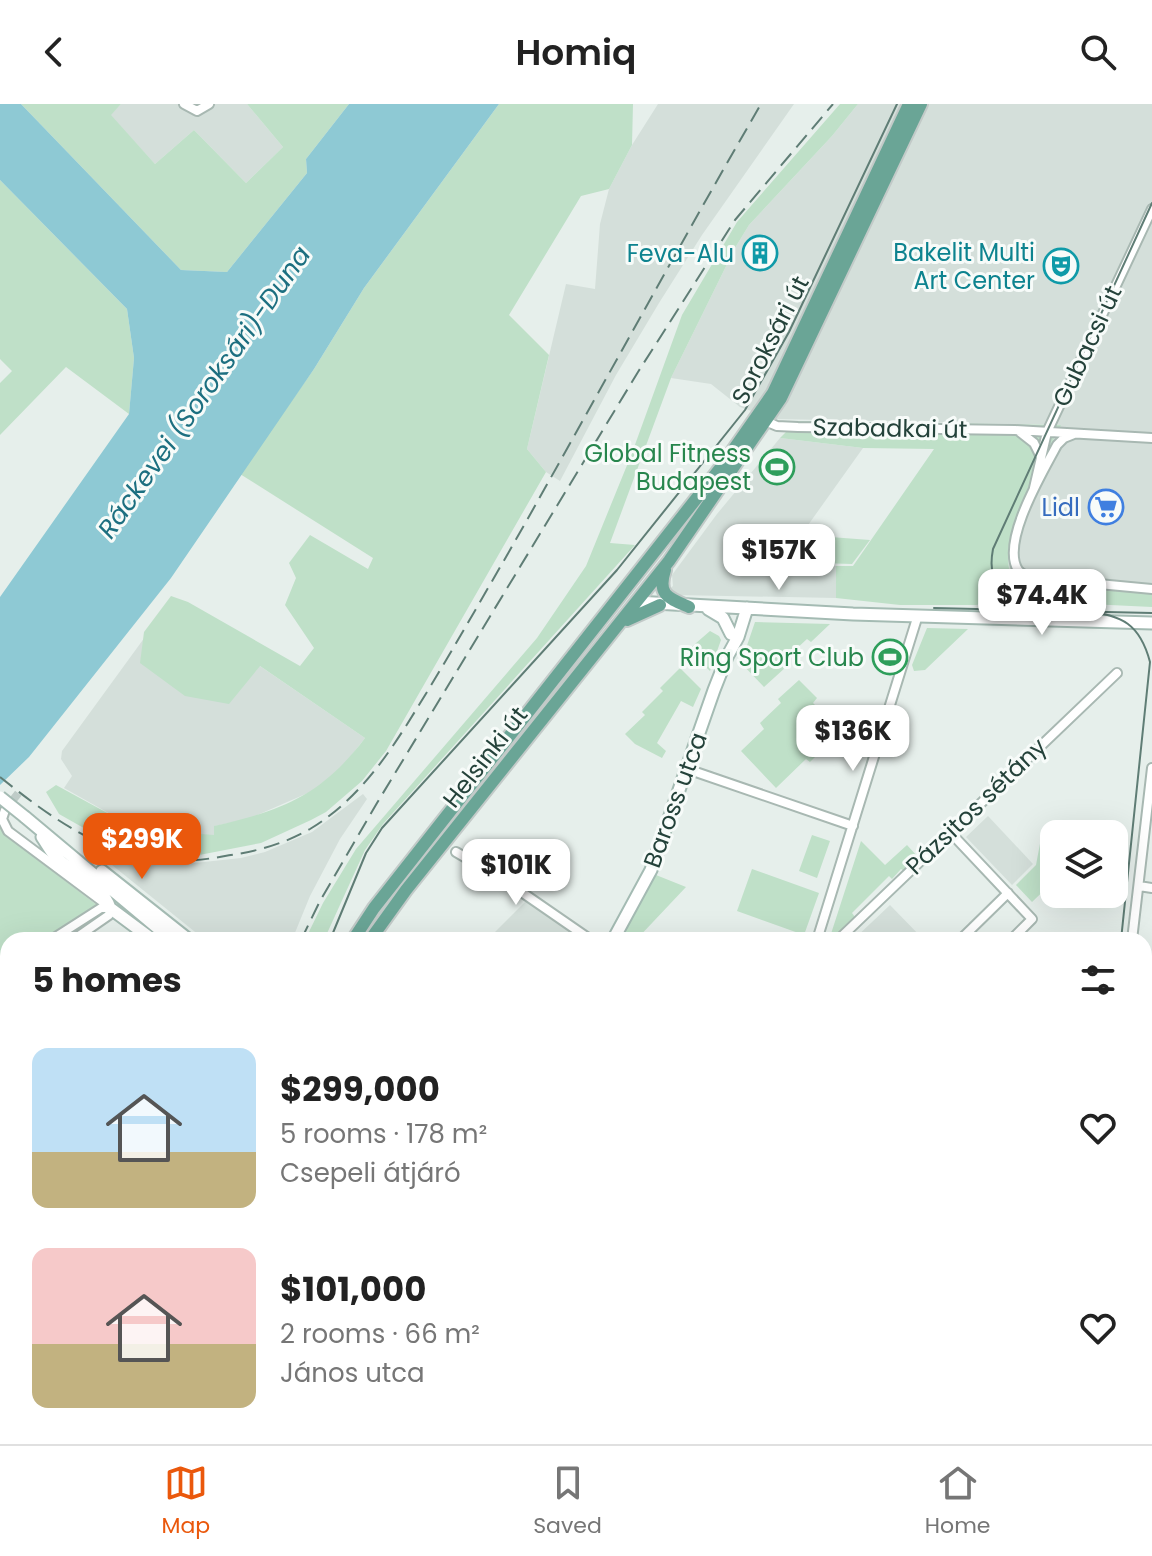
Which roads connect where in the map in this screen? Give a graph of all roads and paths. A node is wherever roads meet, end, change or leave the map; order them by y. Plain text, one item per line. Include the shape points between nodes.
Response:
1 (184, 104) edge
2 (209, 104) edge
3 (909, 104) edge
4 (921, 104) edge
5 (1152, 209) edge
6 (765, 421) junction
7 (1015, 430) junction
8 (1047, 432) junction
9 (1079, 433) junction
10 (1152, 438) edge
11 (1041, 460) junction
12 (1034, 488) junction
13 (649, 558) junction
14 (669, 561) junction
15 (1151, 589) edge
16 (636, 602) junction
17 (660, 605) junction
18 (689, 607) junction
19 (704, 607) junction
20 (743, 608) junction
21 (606, 613) junction
22 (918, 615) junction
23 (1152, 623) edge
24 (614, 629) junction
25 (731, 634) junction
26 (727, 657) junction
27 (1117, 673) dead end
28 (1152, 768) edge
29 (687, 769) junction
30 (0, 797) edge
31 (5, 810) dead end
32 (27, 819) junction
33 (853, 826) junction
34 (949, 831) junction
35 (74, 848) junction
36 (456, 852) dead end
37 (106, 884) junction
38 (1139, 886) junction
39 (1152, 888) edge
40 (1008, 893) junction
41 (110, 908) junction
42 (92, 914) junction
43 (98, 923) junction
44 (64, 932) edge
45 (85, 932) edge
46 (142, 932) edge
47 (163, 932) edge
48 (179, 932) edge
49 (359, 932) edge
50 (376, 932) edge
51 (579, 932) edge
52 (617, 932) edge
53 (820, 932) edge
54 (846, 932) edge
55 (968, 932) edge
56 (1019, 932) edge
57 (1133, 932) edge

1 - 2 street via 197,111
3 - 13 main road, Soroksári út via 773,393
4 - 6 main road, Soroksári út via 781,398
5 - 8 street, Gubacsi út
6 - 7 street, Szabadkai út via 798,427
6 - 14 main road, Soroksári út
7 - 8 street, Szabadkai út
7 - 11 street via 1034,443
8 - 9 street, Szabadkai út
8 - 11 street, Gubacsi út
9 - 10 street, Szabadkai út
9 - 12 street, Gubacsi út via 1057,445
11 - 12 street, Gubacsi út
12 - 15 street, Gubacsi út via 1016,539 1016,563 1022,574
13 - 16 main road via 634,590
13 - 21 main road, Soroksári út
14 - 16 main road, Soroksári út
14 - 18 main road via 663,592
16 - 17 main road
16 - 21 main road
16 - 24 main road, Helsinki út
17 - 18 main road
17 - 24 main road
18 - 19 main road
19 - 20 main road
19 - 25 main road via 723,618
20 - 22 main road
20 - 25 main road, Baross utca
20 - 26 main road, Baross utca via 738,637
21 - 49 main road, Helsinki út
22 - 23 main road
22 - 33 street
24 - 50 main road, Helsinki út
25 - 26 main road, Baross utca
26 - 29 main road, Baross utca
27 - 34 street, Pázsitos sétány
28 - 38 street
29 - 33 street
29 - 52 main road, Baross utca via 651,870
30 - 32 main road, bridge
31 - 41 street via 2,819 8,831
32 - 35 main road
32 - 37 main road
32 - 41 main road via 55,856 100,893
33 - 53 street
34 - 40 street
34 - 54 street, Pázsitos sétány
35 - 37 main road
35 - 48 main road
36 - 51 street
37 - 47 main road
38 - 39 street
38 - 57 street
40 - 55 street
40 - 56 street via 1032,919
41 - 42 street
41 - 43 street
41 - 46 main road
42 - 43 street
42 - 44 street
43 - 45 street

